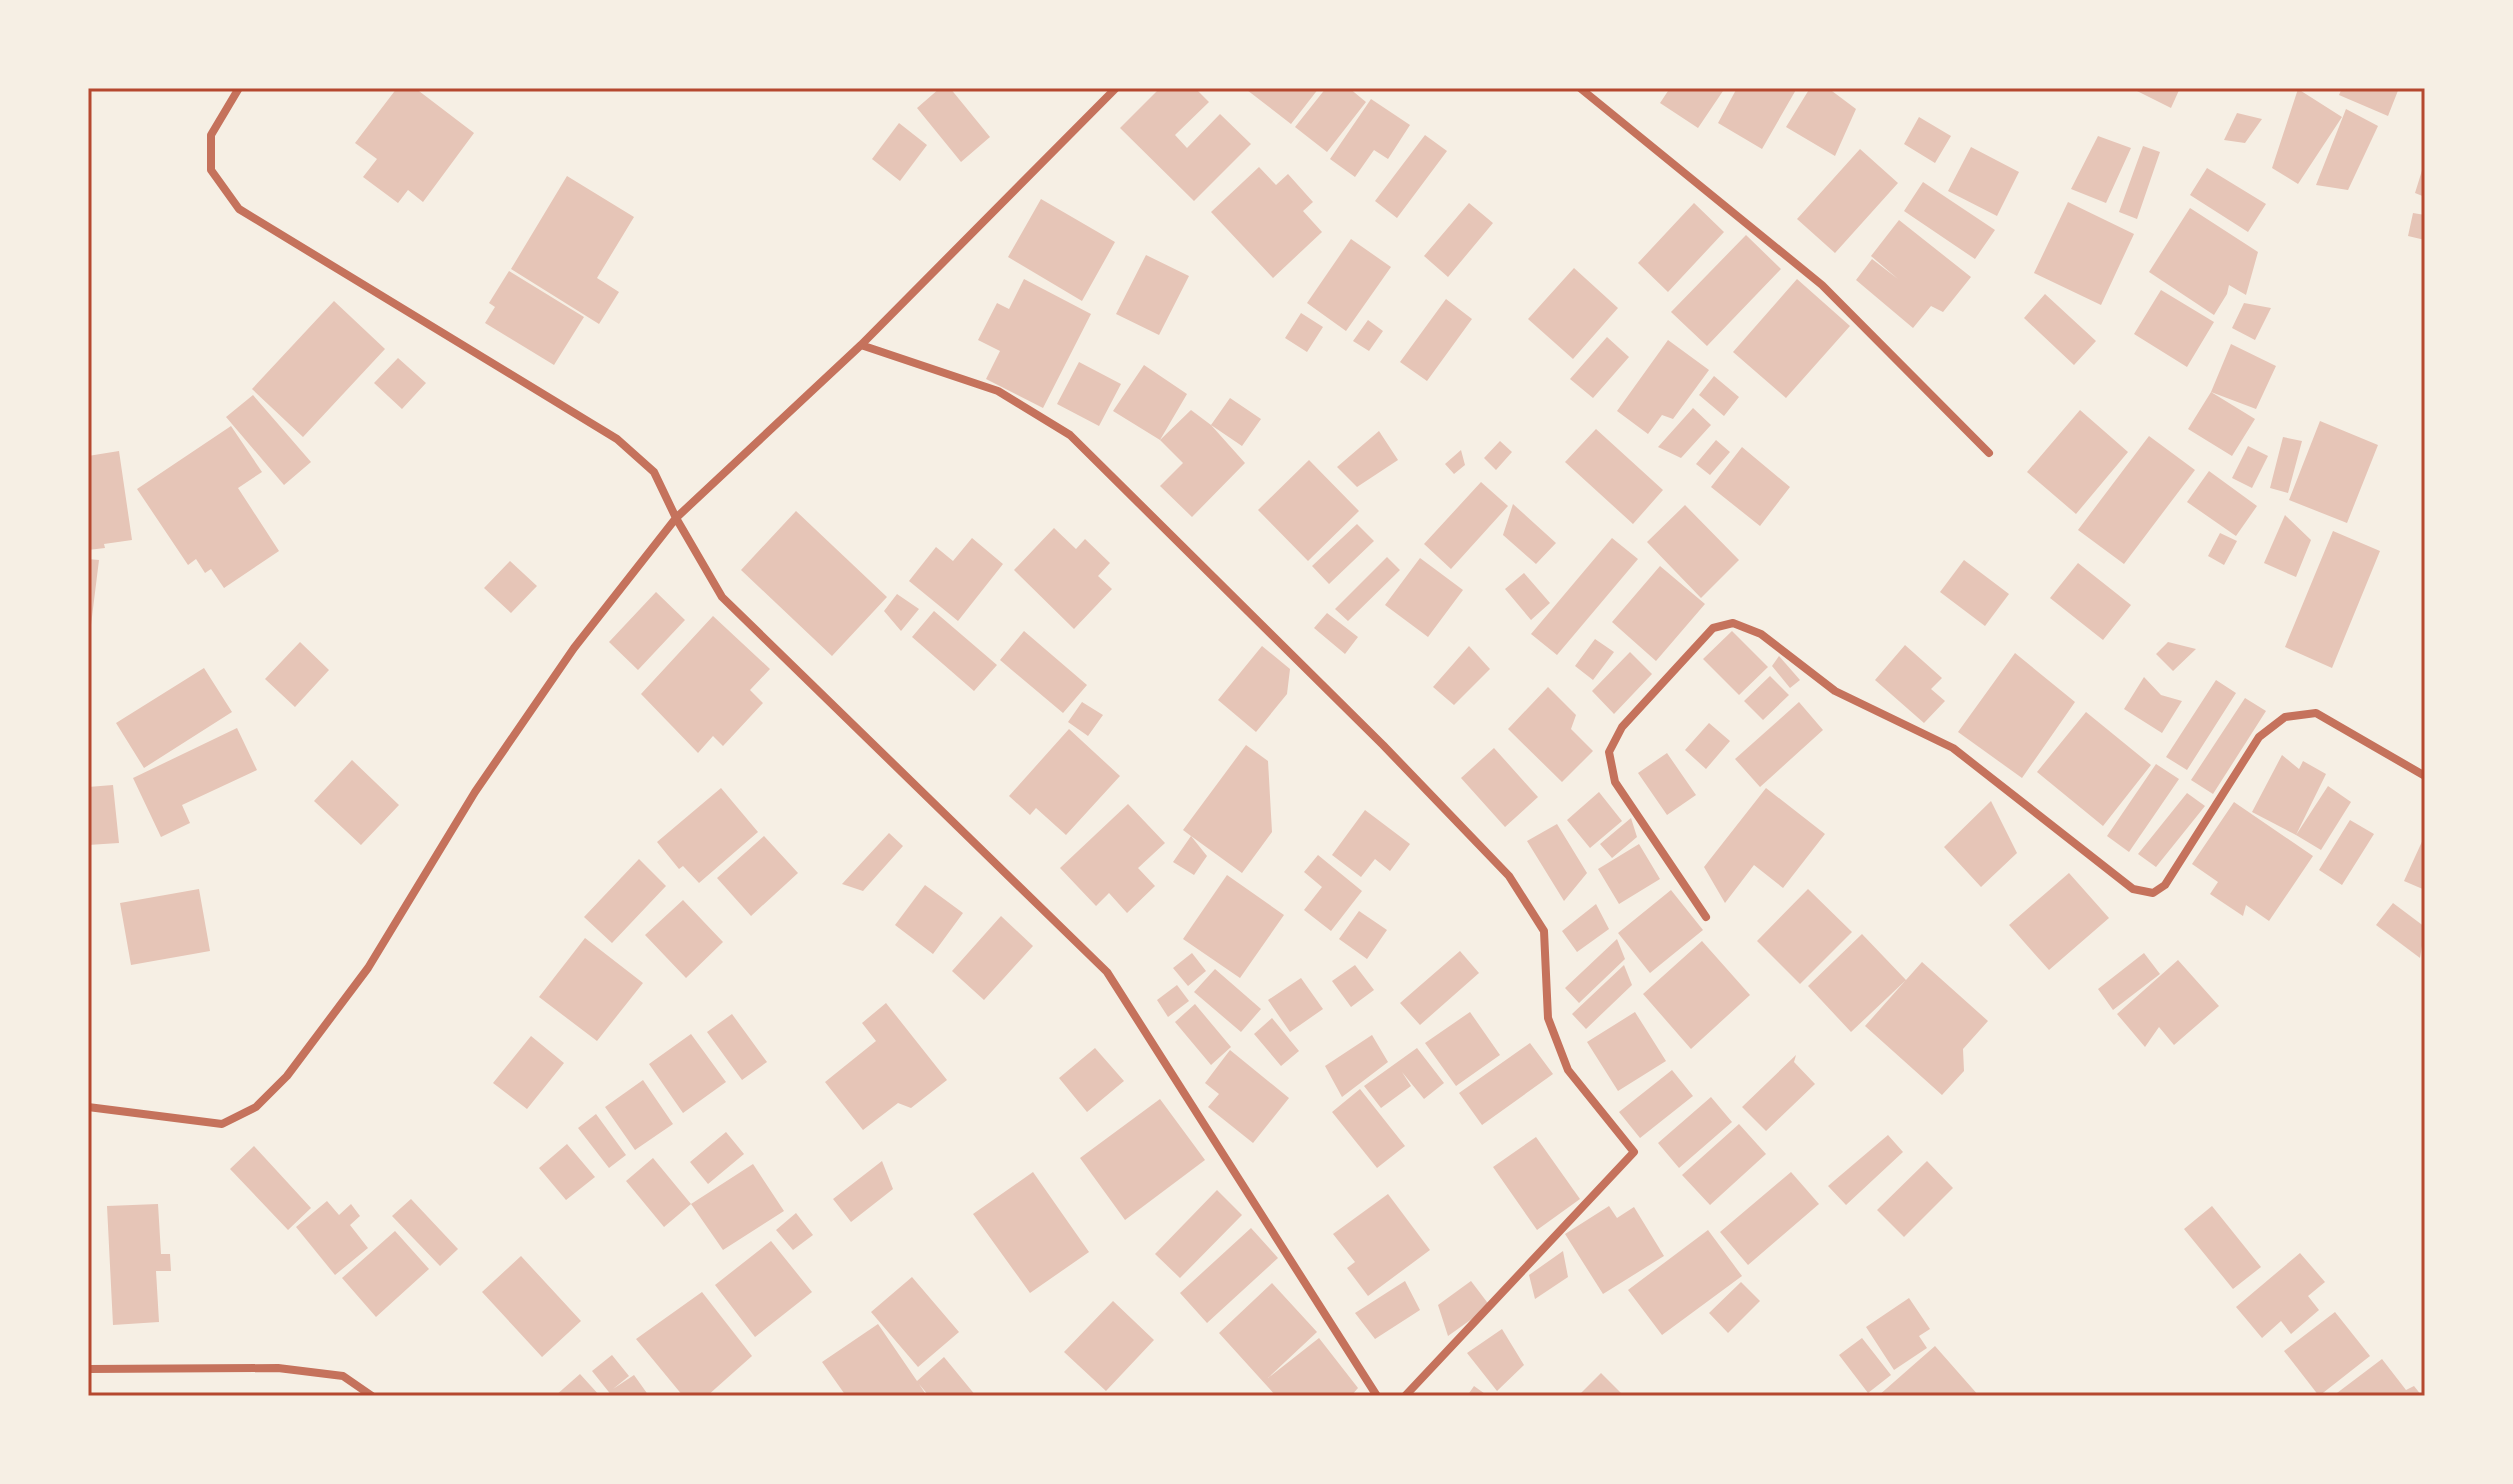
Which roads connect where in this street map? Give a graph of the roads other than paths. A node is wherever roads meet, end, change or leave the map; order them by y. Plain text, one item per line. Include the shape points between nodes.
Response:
1 (239, 88) edge
2 (1116, 88) edge
3 (1580, 88) edge
4 (861, 345) junction
5 (1989, 453) dead end
6 (676, 518) junction
7 (2425, 776) edge
8 (1706, 917) dead end
9 (88, 1107) edge
10 (88, 1369) edge
11 (372, 1396) edge
12 (1377, 1396) edge
13 (1405, 1396) edge

1 - 6 street via 211,135 211,170 239,209 617,439 654,472
2 - 4 street
3 - 5 street via 1822,285
4 - 6 street
4 - 13 street via 998,391 1070,435 1509,876 1544,931 1548,1018 1568,1070 1634,1152
6 - 9 street via 574,648 475,792 368,968 287,1076 256,1107 222,1124
6 - 12 street via 722,597 1107,972
7 - 8 street via 2316,713 2285,717 2259,737 2165,885 2153,893 2133,889 1953,748 1835,691 1761,634 1733,623 1713,628 1622,727 1609,752 1615,782
10 - 11 street via 278,1368 343,1376

